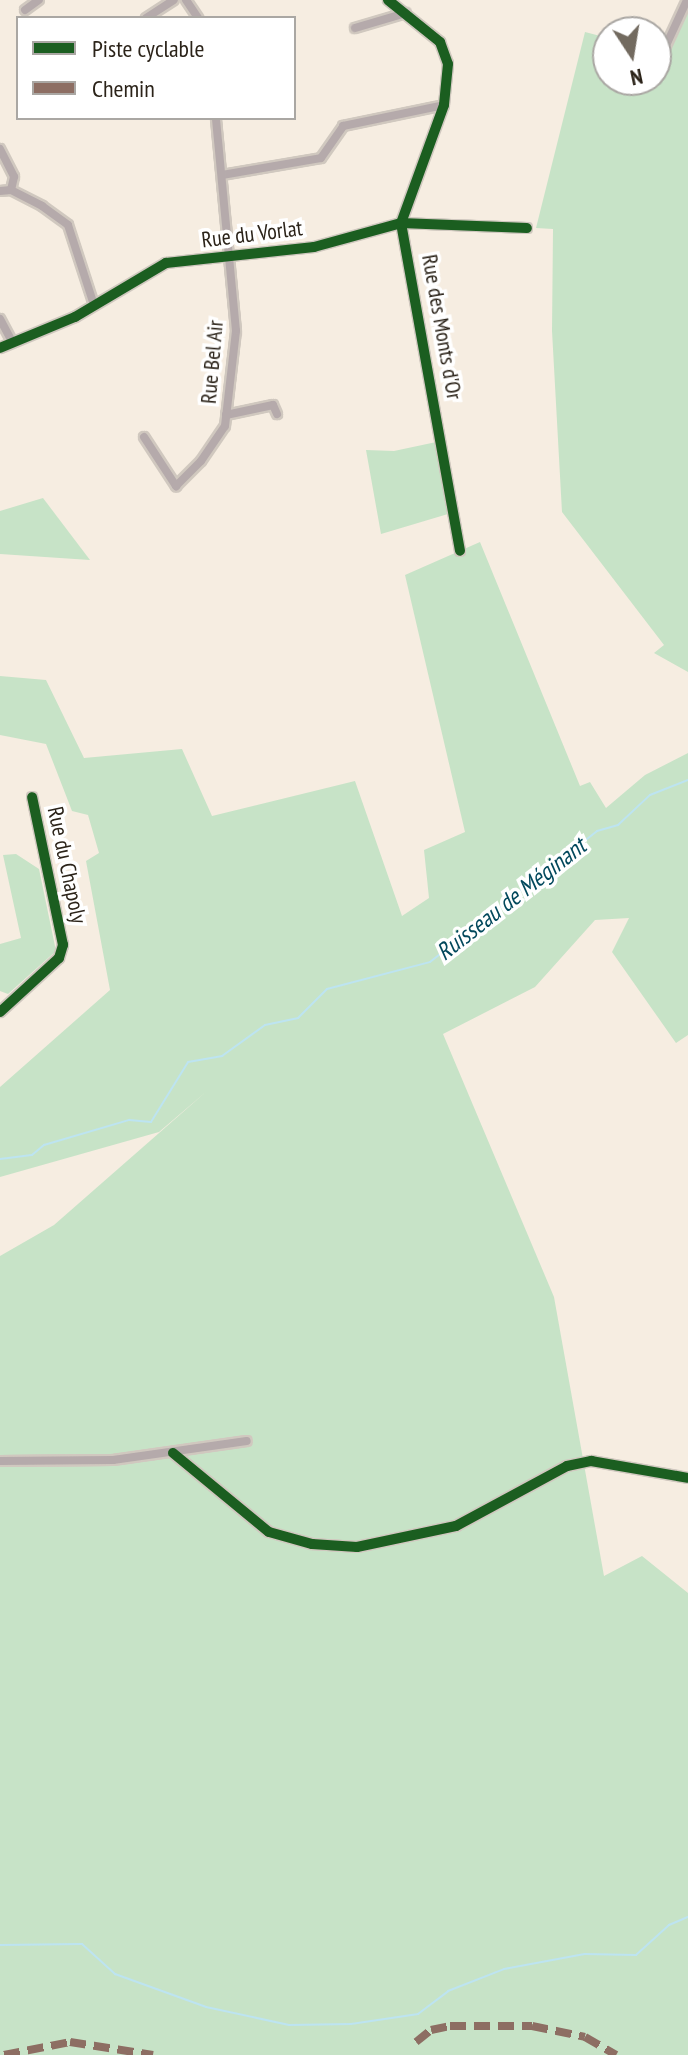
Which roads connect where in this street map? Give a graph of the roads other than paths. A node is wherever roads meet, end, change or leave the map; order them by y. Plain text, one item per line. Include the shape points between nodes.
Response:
1 (39, 0) edge
2 (174, 0) edge
3 (687, 0) edge
4 (392, 1) edge
5 (25, 10) dead end
6 (406, 13) junction
7 (149, 16) edge
8 (355, 28) dead end
9 (672, 32) edge
10 (444, 105) junction
11 (216, 120) edge
12 (0, 149) edge
13 (222, 175) junction
14 (11, 190) junction
15 (0, 191) edge
16 (401, 223) junction
17 (527, 228) dead end
18 (231, 259) junction
19 (94, 305) junction
20 (0, 319) edge
21 (12, 342) junction
22 (0, 348) edge
23 (277, 414) dead end
24 (226, 415) junction
25 (144, 437) dead end
26 (460, 551) dead end
27 (32, 797) dead end
28 (0, 1012) edge
29 (247, 1441) dead end
30 (173, 1453) junction
31 (0, 1461) edge
32 (688, 1478) edge

1 - 5 street
2 - 7 street
3 - 9 street
4 - 6 street
6 - 8 street
6 - 10 street via 440,42 448,64
10 - 13 street via 343,126 321,158
10 - 16 street
11 - 13 street, Rue Bel Air
12 - 14 street via 14,177
13 - 18 street, Rue Bel Air
14 - 15 street
14 - 19 street via 68,225
16 - 17 street, Rue du Vorlat
16 - 18 street, Rue du Vorlat via 314,247
16 - 26 street, Rue des Monts d'Or
18 - 19 street, Rue du Vorlat via 166,263
18 - 24 street, Rue Bel Air via 236,331
19 - 21 street, Rue du Vorlat
20 - 21 street
21 - 22 street, Rue du Vorlat
23 - 24 street via 273,405
24 - 25 street, Rue Bel Air via 217,442 176,486
27 - 28 street, Rue du Chapoly via 63,945 59,958
29 - 30 street
30 - 31 street via 113,1460
30 - 32 street via 245,1518 269,1532 312,1544 357,1547 456,1526 567,1466 591,1461

